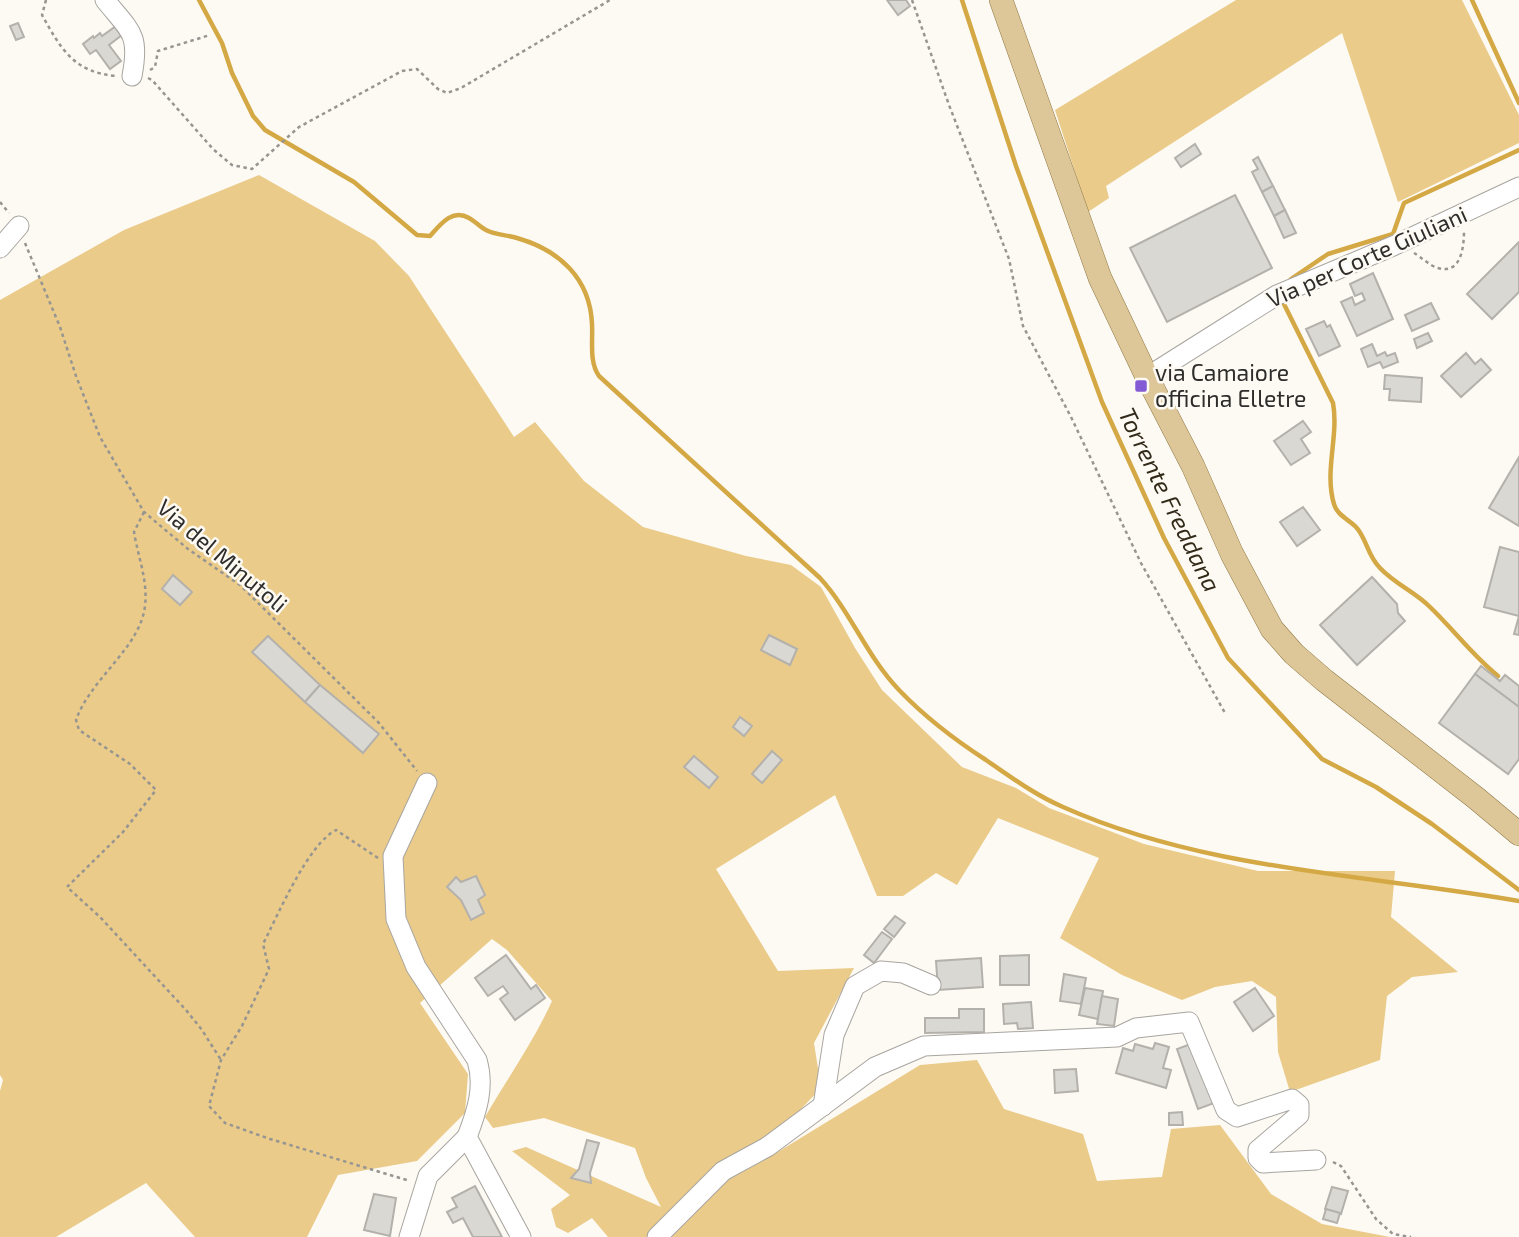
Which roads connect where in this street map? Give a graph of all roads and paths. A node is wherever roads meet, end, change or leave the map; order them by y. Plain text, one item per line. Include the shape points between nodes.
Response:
1 (46, 0) edge
2 (105, 0) edge
3 (610, 0) edge
4 (912, 0) edge
5 (1001, 0) edge
6 (210, 35) dead end
7 (137, 76) junction
8 (1519, 187) edge
9 (0, 202) edge
10 (1465, 213) junction
11 (19, 226) junction
12 (1399, 243) junction
13 (0, 248) edge
14 (1147, 377) junction
15 (144, 512) junction
16 (1225, 713) dead end
17 (427, 783) joint
18 (1519, 834) edge
19 (392, 867) junction
20 (930, 985) dead end
21 (220, 1060) junction
22 (823, 1105) junction
23 (467, 1137) junction
24 (1316, 1160) joint
25 (426, 1185) junction
26 (409, 1237) edge
27 (521, 1237) edge
28 (657, 1237) edge
29 (1411, 1237) edge

1 - 7 path via 42,15 80,68
2 - 7 street via 132,34
3 - 7 path via 447,93 416,69 402,71 299,127 252,169 232,165 152,80
4 - 16 path via 1009,259 1023,326 1141,563
5 - 14 main road via 1100,278
6 - 7 path via 158,51 155,67
8 - 10 street, Via per Corte Giuliani
9 - 11 path, Via del Minutoli
10 - 12 street, Via per Corte Giuliani
10 - 12 path via 1464,250 1451,268 1438,268
11 - 13 street
11 - 15 path, Via del Minutoli via 100,437
12 - 14 street, Via per Corte Giuliani via 1277,295
14 - 18 main road via 1272,629 1324,680
15 - 17 path, Via del Minutoli via 240,585 379,723
15 - 21 path via 134,532 144,572 141,623 75,720 79,730 130,764 156,790 123,832 67,887 186,1010
17 - 19 street
19 - 21 path via 336,830 327,835 263,944 269,969
19 - 23 street via 396,919 416,967 477,1059 481,1073 481,1093
20 - 22 street via 903,973 881,971 855,986 834,1035
21 - 25 path via 209,1106 225,1124
22 - 24 street via 875,1067 924,1046 1117,1037 1136,1028 1189,1022 1226,1110 1237,1117 1292,1099 1299,1105 1299,1115 1258,1150 1263,1163
22 - 28 street via 767,1147 723,1171
23 - 25 street via 428,1177
23 - 27 street
24 - 29 path via 1341,1166 1376,1219 1393,1234
25 - 26 street

